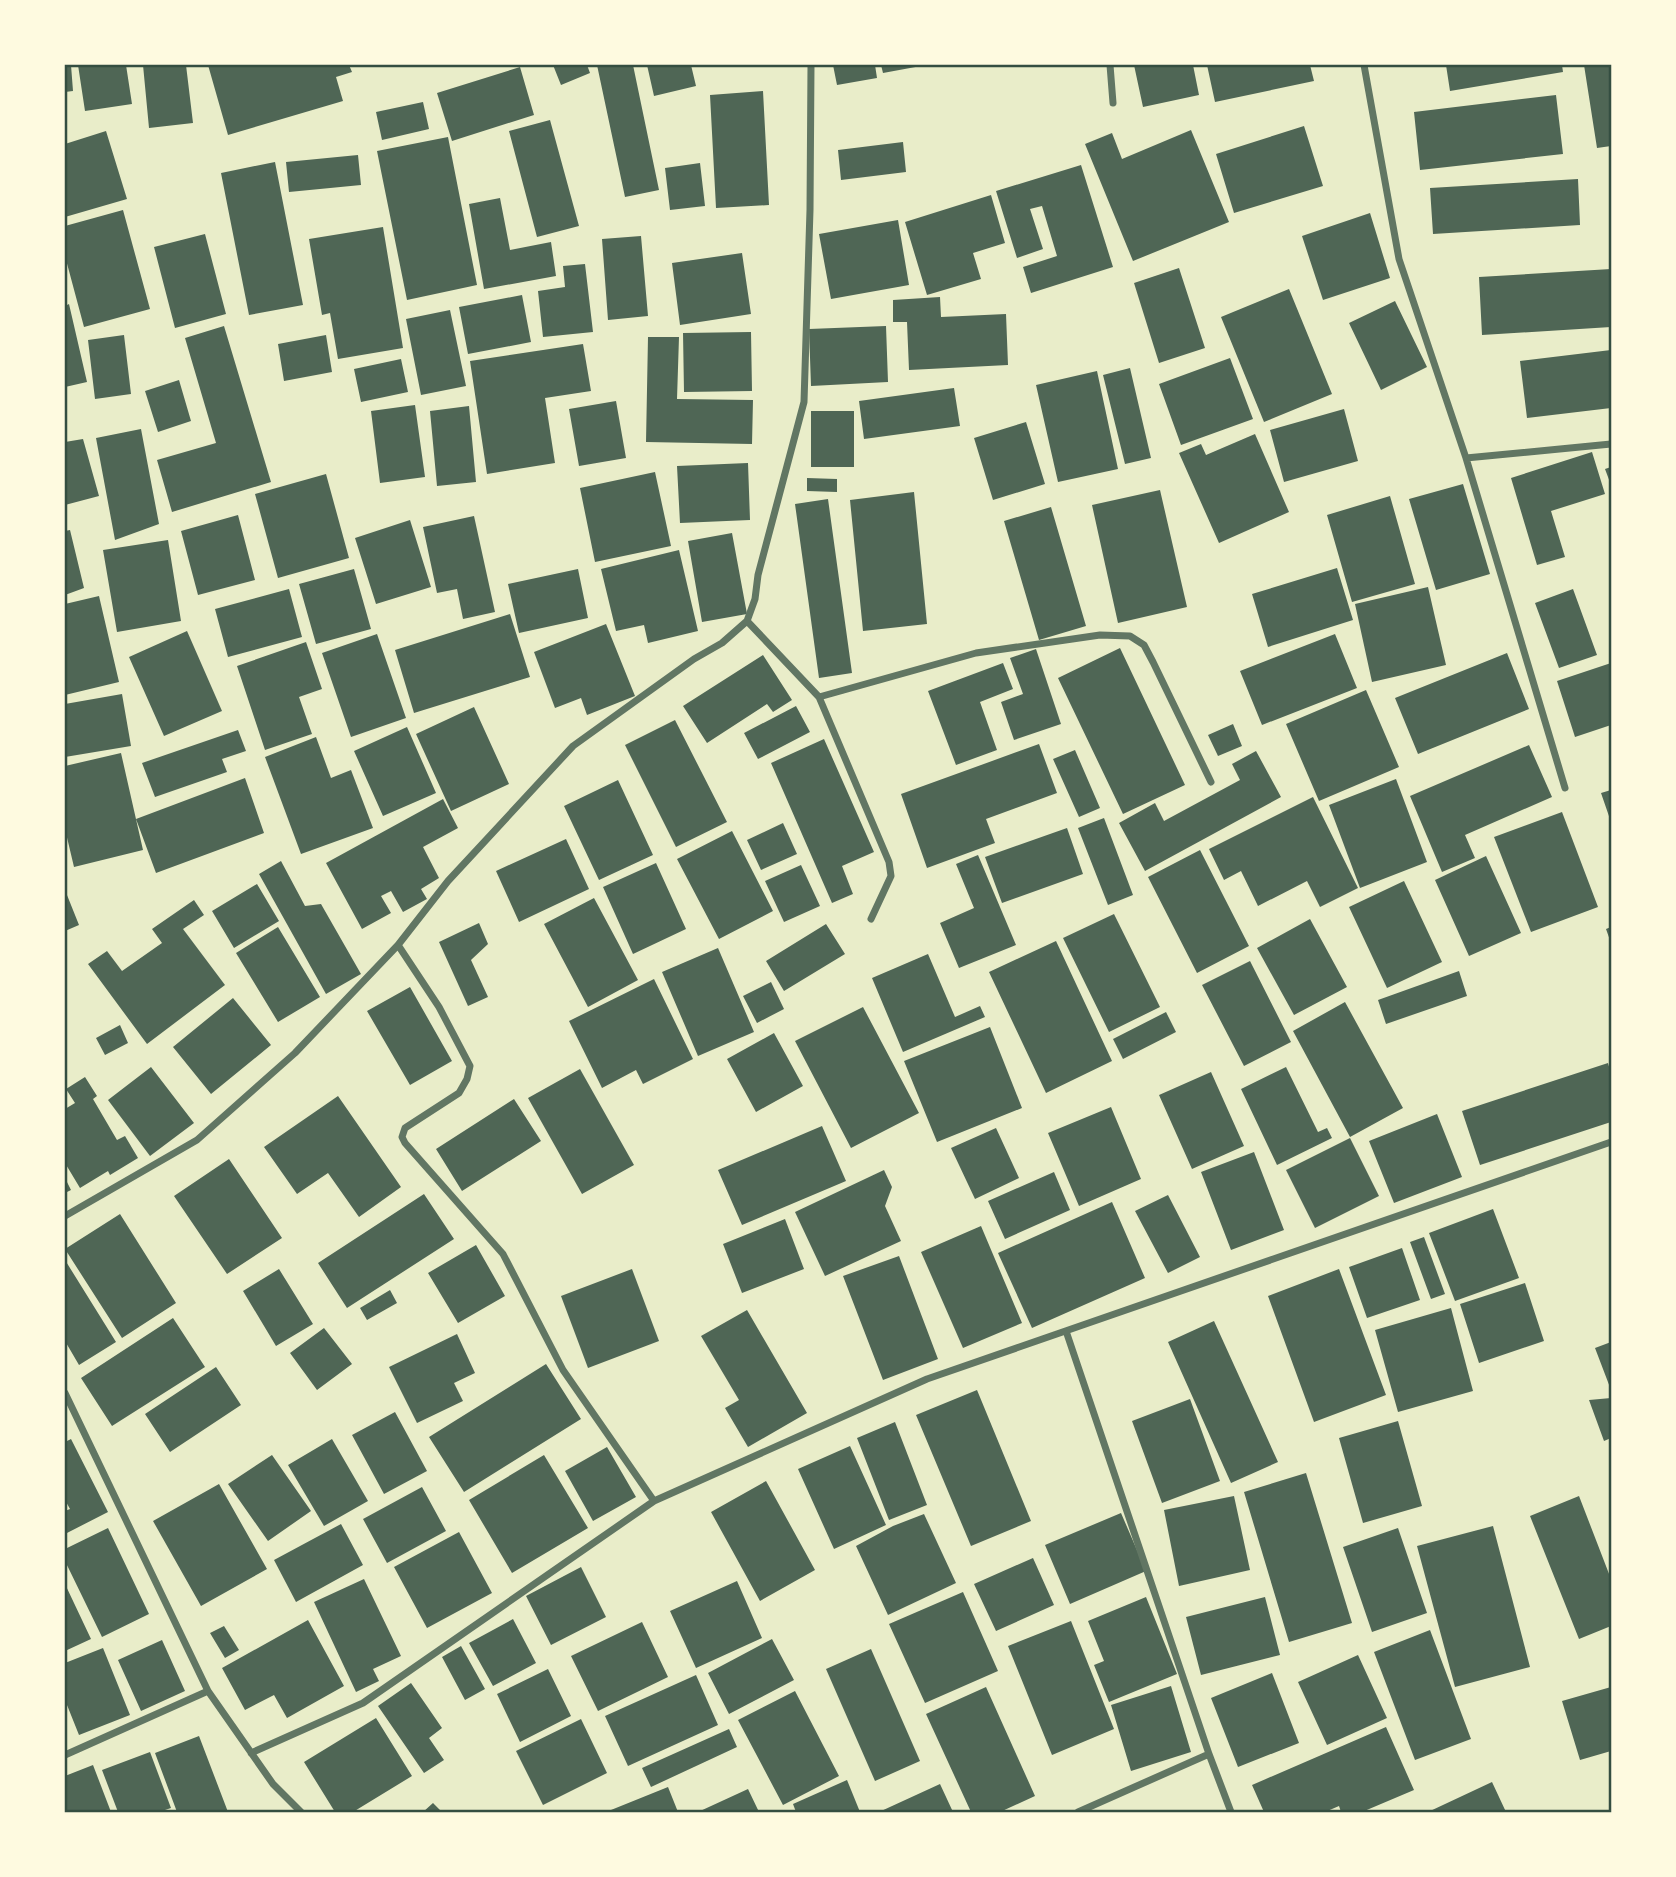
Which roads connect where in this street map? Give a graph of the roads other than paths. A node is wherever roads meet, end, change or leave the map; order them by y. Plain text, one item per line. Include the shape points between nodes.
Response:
1 (811, 65) edge
2 (1110, 65) edge
3 (1364, 65) edge
4 (1113, 103) dead end
5 (1611, 444) edge
6 (1466, 458) junction
7 (747, 621) junction
8 (819, 697) junction
9 (1211, 782) dead end
10 (1565, 788) dead end
11 (871, 919) dead end
12 (398, 945) junction
13 (1611, 1142) edge
14 (65, 1216) edge
15 (1066, 1331) junction
16 (65, 1393) edge
17 (654, 1502) junction
18 (208, 1691) junction
19 (251, 1753) junction
20 (65, 1755) edge
21 (1209, 1755) junction
22 (300, 1812) edge
23 (1078, 1812) edge
24 (1231, 1812) edge

1 - 7 street via 804,402
2 - 4 street
3 - 6 street via 1399,259
5 - 6 street
6 - 10 street
7 - 8 street
7 - 12 street via 573,746 449,880
8 - 9 street via 976,653 1100,635 1130,636 1144,645
8 - 11 street via 889,862 891,876
12 - 14 street via 295,1053 197,1140
12 - 17 street via 439,1007 470,1066 458,1093 405,1128 402,1137 503,1254 563,1370
13 - 15 street
15 - 17 street via 928,1379
15 - 21 street
16 - 18 street
17 - 19 street via 363,1703
18 - 19 street
18 - 20 street
19 - 22 street
21 - 23 street
21 - 24 street

